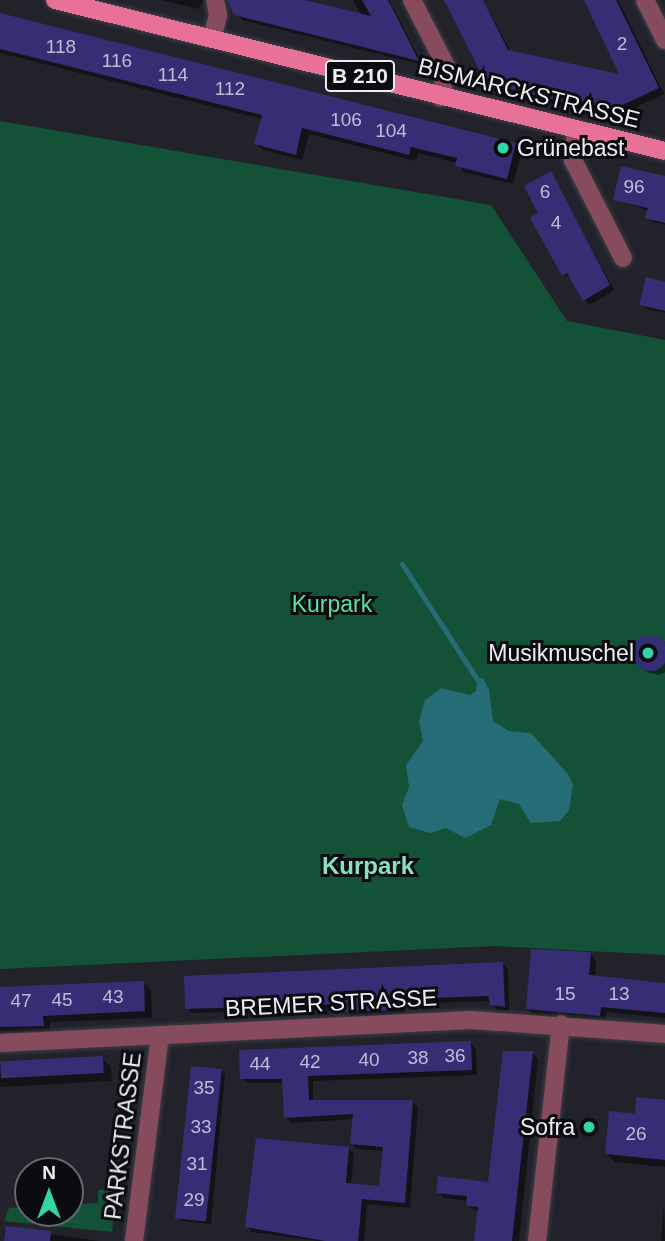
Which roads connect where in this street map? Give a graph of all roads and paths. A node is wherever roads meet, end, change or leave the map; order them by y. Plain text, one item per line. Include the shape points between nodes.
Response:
1 (55, 0) edge
2 (215, 0) edge
3 (412, 0) edge
4 (645, 0) edge
5 (212, 39) junction
6 (665, 40) edge
7 (441, 97) junction
8 (576, 131) junction
9 (665, 151) edge
10 (623, 258) dead end
11 (561, 1024) junction
12 (665, 1034) edge
13 (160, 1037) junction
14 (0, 1043) edge
15 (134, 1241) edge
16 (537, 1241) edge

1 - 5 main road, BISMARCKSTRASSE / B 210
2 - 5 street via 218,15
3 - 7 street via 447,68
4 - 6 street
5 - 7 main road, BISMARCKSTRASSE / B 210
7 - 8 main road, BISMARCKSTRASSE / B 210
8 - 9 main road, BISMARCKSTRASSE / B 210
8 - 10 street via 573,160
11 - 12 street, BREMER STRASSE
11 - 13 street, BREMER STRASSE via 471,1020
11 - 16 street
13 - 14 street, BREMER STRASSE
13 - 15 street, PARKSTRASSE

